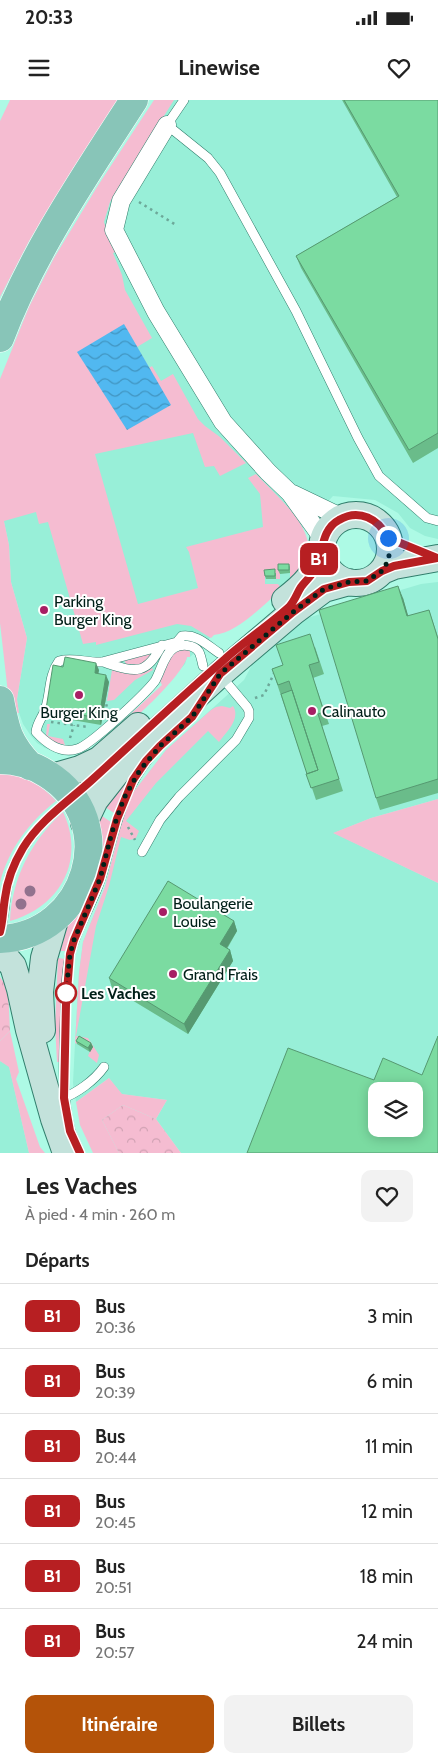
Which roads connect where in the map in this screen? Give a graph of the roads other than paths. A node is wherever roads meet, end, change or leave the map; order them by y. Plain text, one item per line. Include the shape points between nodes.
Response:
1 (134, 100) edge
2 (184, 100) edge
3 (167, 125) junction
4 (0, 338) edge
5 (290, 493) junction
6 (343, 518) junction
7 (438, 521) edge
8 (388, 538) junction
9 (323, 545) junction
10 (438, 558) edge
11 (382, 571) junction
12 (349, 582) junction
13 (301, 587) junction
14 (162, 646) junction
15 (102, 662) junction
16 (214, 665) junction
17 (0, 700) edge
18 (202, 703) dead end
19 (173, 734) dead end
20 (0, 760) edge
21 (41, 771) junction
22 (72, 797) junction
23 (84, 822) junction
24 (142, 852) road end
25 (55, 920) junction
26 (0, 932) edge
27 (0, 939) edge
28 (0, 951) edge
29 (104, 1067) dead end
30 (41, 1068) junction
31 (57, 1100) junction
32 (66, 1153) edge
33 (80, 1153) edge

1 - 4 main road via 68,202 9,313
2 - 3 lane
3 - 5 street via 121,201 114,230 156,312 223,422
3 - 7 lane via 208,158 220,173 296,311 379,476 427,518
5 - 6 street
5 - 9 street
6 - 8 main road via 369,517 378,522
6 - 9 main road via 333,524
8 - 10 main road
8 - 11 main road via 388,561
9 - 12 main road via 324,559 334,574
9 - 13 main road via 312,576
10 - 11 main road
11 - 12 main road via 367,581
12 - 16 main road via 324,589
13 - 16 main road
13 - 22 lane via 291,605 223,660
14 - 15 lane
14 - 15 lane via 154,661 142,669
14 - 16 lane via 177,642 182,636 195,637
15 - 16 lane via 59,661 52,673 44,713 37,726 36,732 43,740 61,749 76,750 94,739 149,688 174,648 184,645 196,648
16 - 18 lane
16 - 21 main road via 99,760 80,770
16 - 23 main road via 128,758 95,800
16 - 24 lane via 247,707 249,718 236,740 160,820
17 - 21 main road via 6,731 19,754
19 - 31 lane via 146,761 127,792 100,879 74,940 67,976
20 - 21 main road via 18,762
21 - 22 main road
22 - 23 main road
22 - 26 lane via 43,822 23,848 6,889
23 - 25 main road via 88,846 84,876 71,902
25 - 27 main road via 28,934
25 - 30 main road via 44,958 40,992
28 - 30 main road via 13,966
29 - 31 lane via 97,1077
30 - 31 main road
31 - 32 main road
31 - 33 lane

